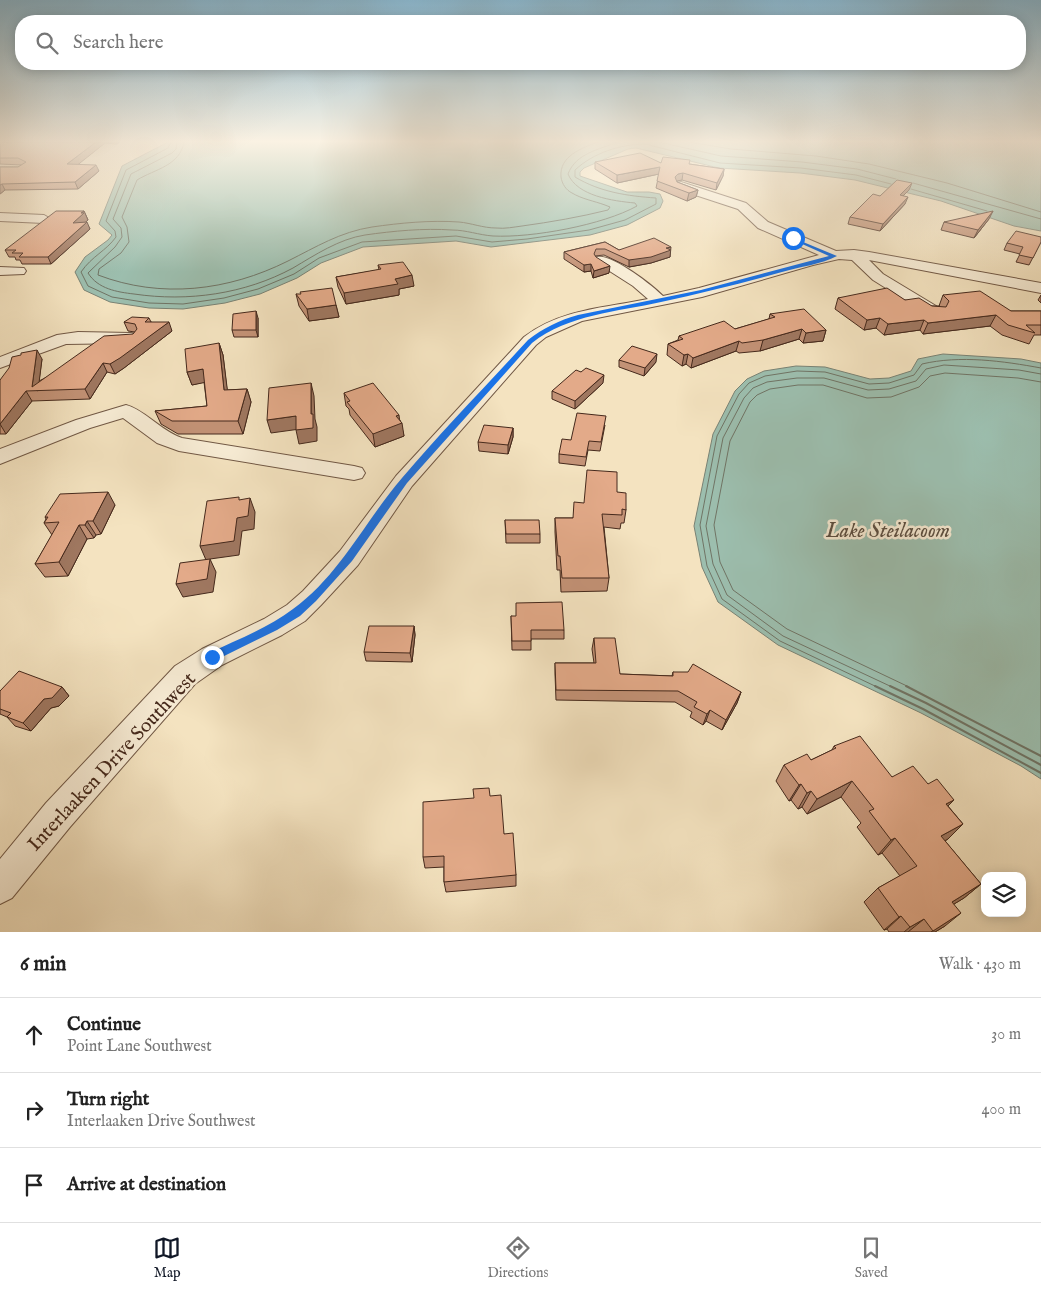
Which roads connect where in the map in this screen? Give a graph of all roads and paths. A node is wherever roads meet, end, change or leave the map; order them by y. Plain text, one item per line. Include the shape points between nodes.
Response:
1 (682, 186) edge
2 (0, 217) edge
3 (44, 219) edge
4 (844, 255) junction
5 (602, 260) edge
6 (0, 270) edge
7 (19, 271) dead end
8 (1041, 288) edge
9 (659, 301) junction
10 (936, 312) edge
11 (131, 338) edge
12 (0, 363) edge
13 (0, 457) edge
14 (354, 473) dead end
15 (0, 886) edge

1 - 4 street via 742,206 763,225
2 - 3 street
4 - 8 street, Interlaaken Drive Southwest via 883,258
4 - 9 street, Interlaaken Drive Southwest
4 - 10 street
5 - 9 street via 638,280
6 - 7 street
9 - 15 street, Interlaaken Drive Southwest via 566,320 530,341 404,481 349,558 312,598 274,627 212,657 185,675 58,814
11 - 12 street via 63,339
13 - 14 street via 83,424 126,411 164,440

